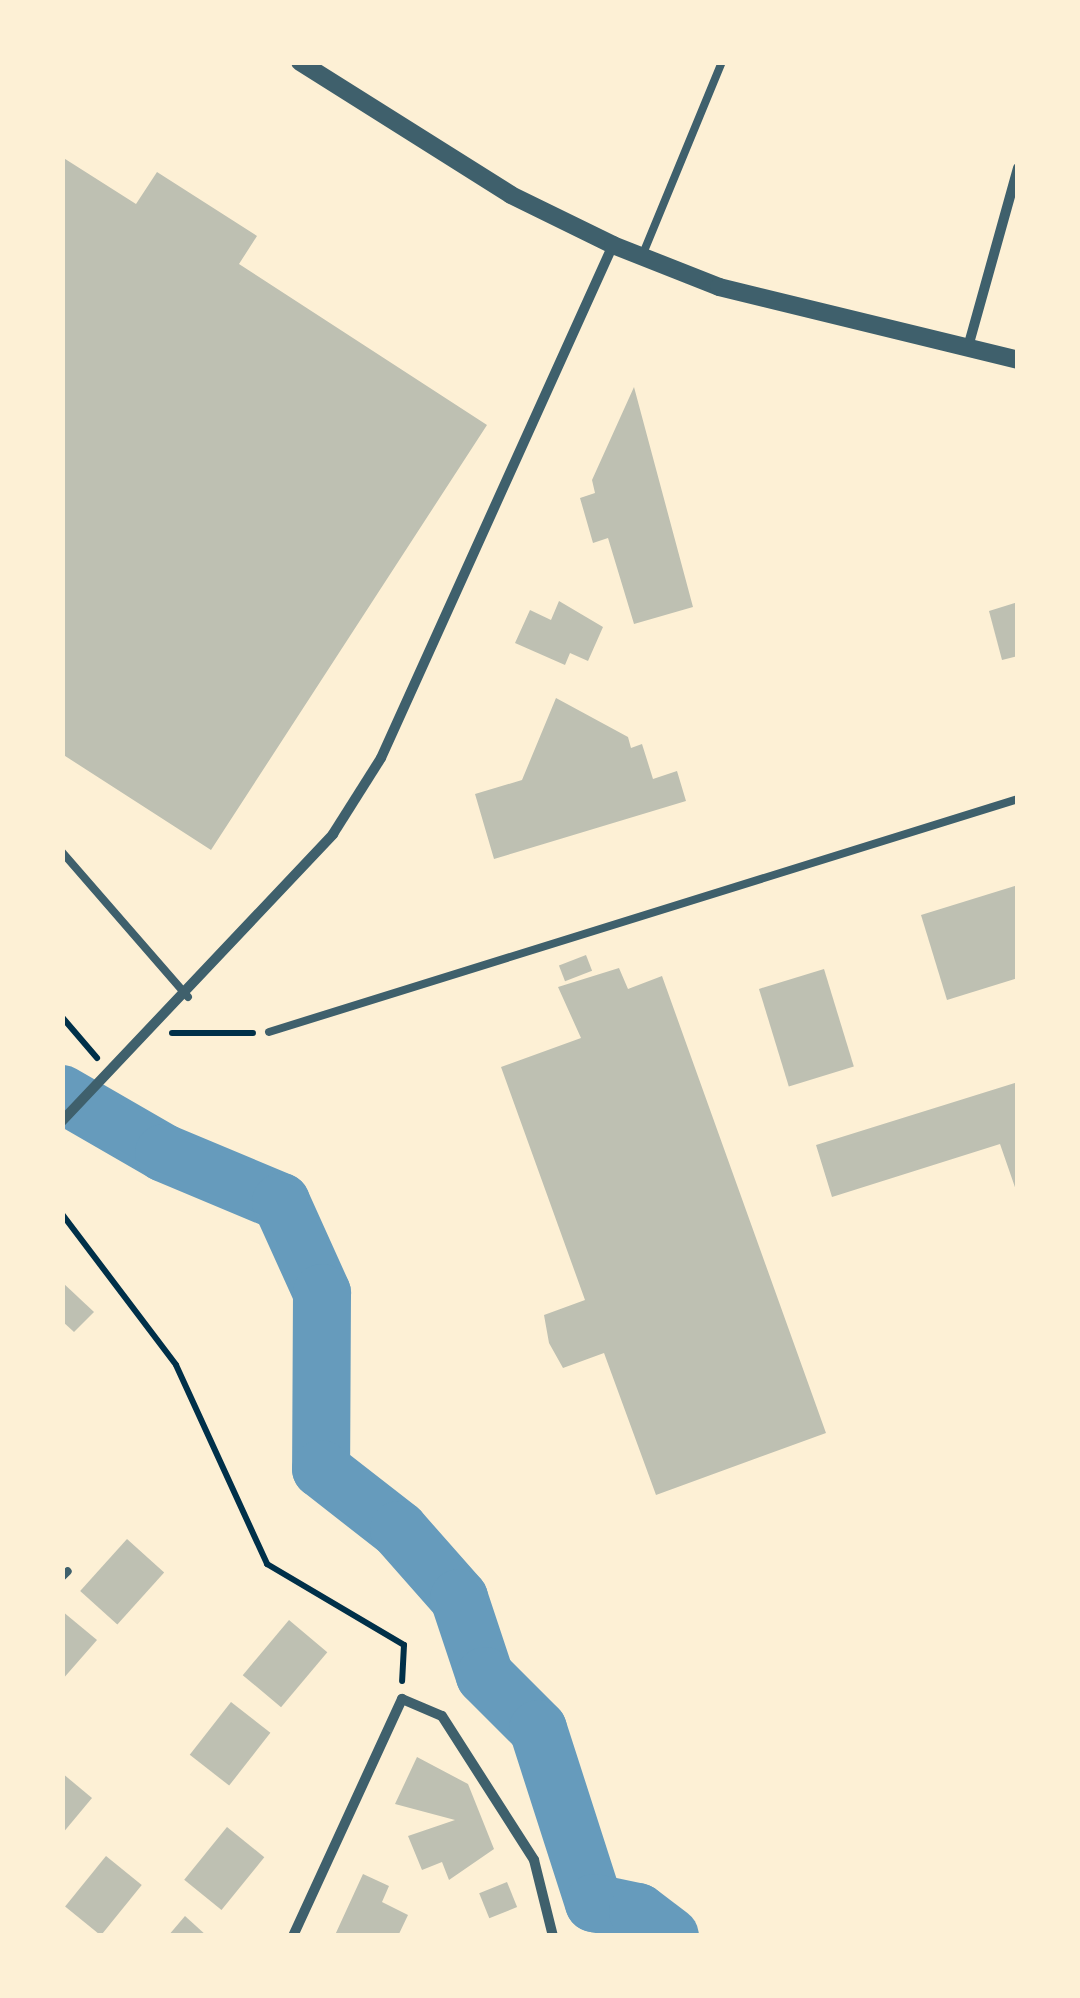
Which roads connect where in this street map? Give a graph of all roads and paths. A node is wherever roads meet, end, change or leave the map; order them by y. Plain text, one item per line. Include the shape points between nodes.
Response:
1 (300, 62) edge
2 (722, 62) edge
3 (1018, 168) edge
4 (614, 245) junction
5 (642, 256) junction
6 (968, 346) junction
7 (1018, 360) edge
8 (1018, 800) edge
9 (62, 852) edge
10 (188, 996) junction
11 (62, 1017) edge
12 (160, 1024) junction
13 (269, 1032) joint
14 (107, 1075) junction
15 (62, 1120) edge
16 (62, 1214) edge
17 (402, 1699) junction
18 (294, 1936) edge
19 (553, 1936) edge

1 - 4 street via 511,195
2 - 5 lane
3 - 6 street
4 - 5 street
4 - 10 street via 381,758 334,834
5 - 6 street via 720,288
6 - 7 street
8 - 13 lane
9 - 10 lane
10 - 12 street
11 - 14 path
12 - 13 path via 179,1038
12 - 14 street
14 - 15 street
16 - 17 path via 176,1366 267,1564 404,1645
17 - 18 street
17 - 19 street via 442,1716 534,1860

